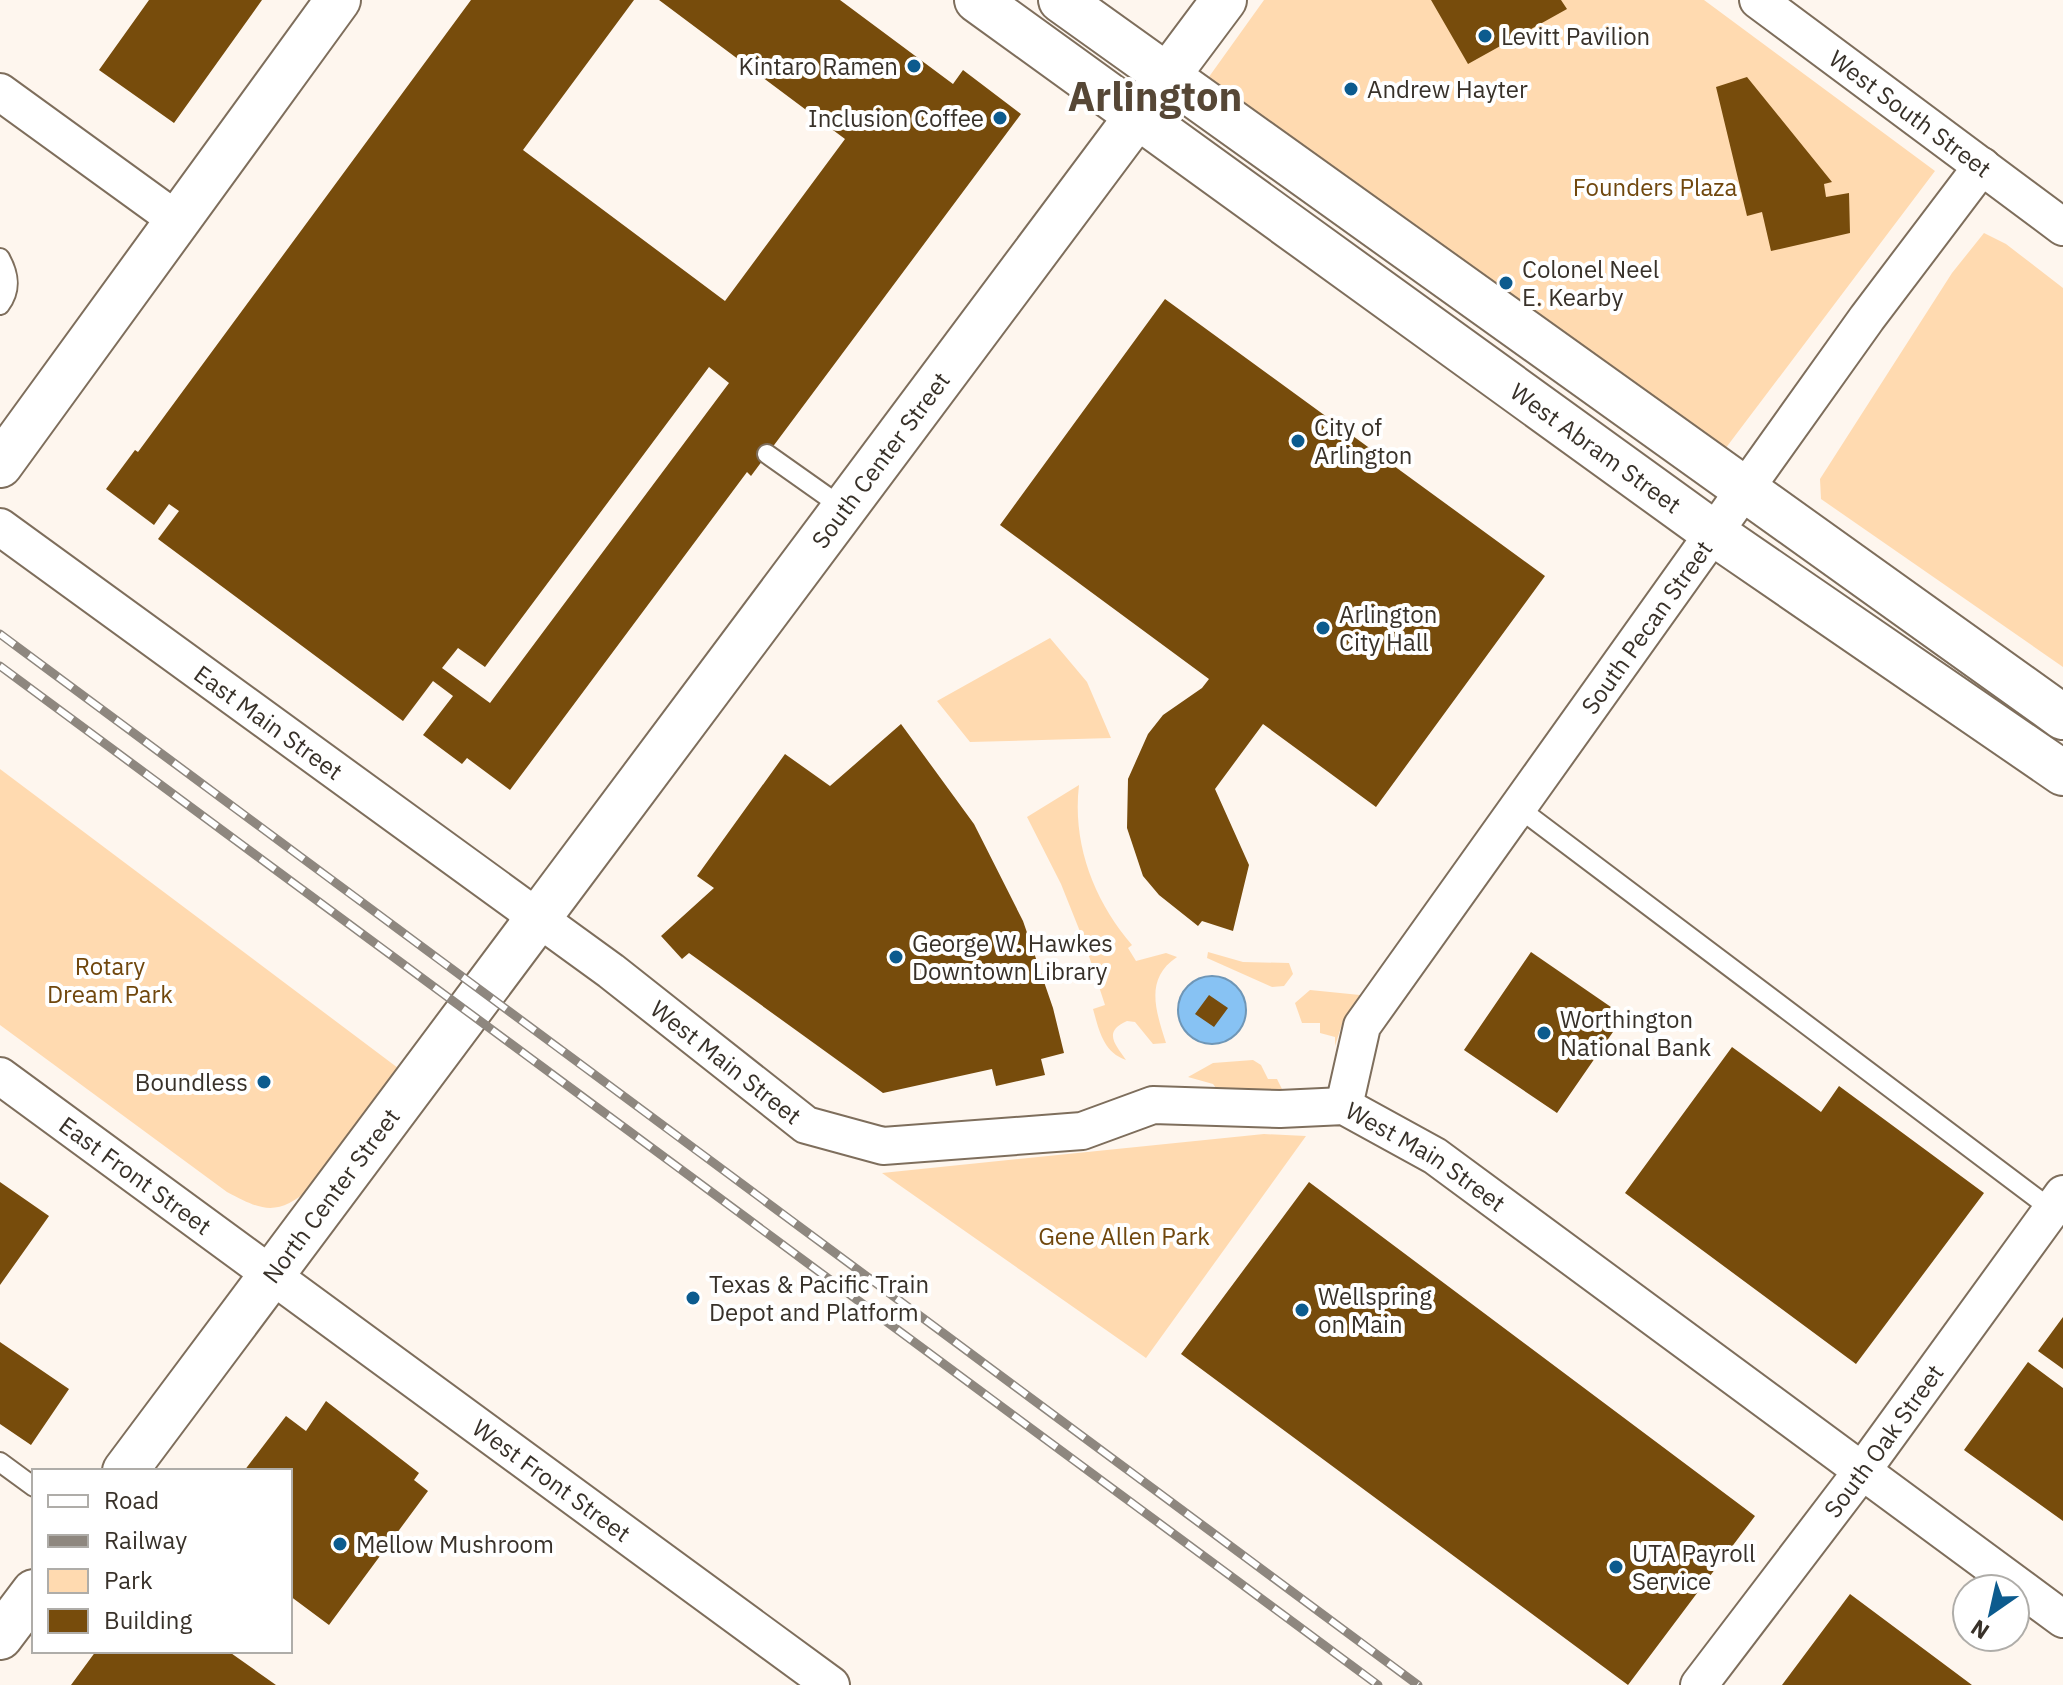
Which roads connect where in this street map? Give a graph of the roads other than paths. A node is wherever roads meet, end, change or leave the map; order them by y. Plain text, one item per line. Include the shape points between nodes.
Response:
1 (338, 0) edge
2 (977, 0) edge
3 (1061, 0) edge
4 (1224, 0) edge
5 (1758, 0) edge
6 (1165, 76) junction
7 (0, 92) edge
8 (1134, 116) junction
9 (1982, 166) junction
10 (178, 221) junction
11 (2063, 227) edge
12 (0, 258) edge
13 (0, 305) edge
14 (767, 454) dead end
15 (0, 465) edge
16 (1745, 491) junction
17 (842, 507) junction
18 (0, 527) edge
19 (1715, 534) junction
20 (2063, 717) edge
21 (2063, 773) edge
22 (1520, 809) junction
23 (537, 919) junction
24 (0, 1076) edge
25 (1344, 1106) junction
26 (2059, 1207) edge
27 (272, 1275) junction
28 (0, 1462) edge
29 (126, 1469) edge
30 (1862, 1471) junction
31 (32, 1486) edge
32 (32, 1595) edge
33 (2063, 1619) edge
34 (0, 1637) edge
35 (831, 1685) edge
36 (1699, 1685) edge

1 - 10 main road
2 - 8 main road, West Abram Street
3 - 6 main road
4 - 6 main road, South Center Street
5 - 9 street, West South Street
6 - 8 main road, South Center Street
6 - 16 main road
7 - 10 street
8 - 17 main road, South Center Street
8 - 19 main road, West Abram Street
9 - 11 street, West South Street
9 - 16 street, South Pecan Street
10 - 15 main road
12 - 13 lane via 8,272 7,295
14 - 17 lane
16 - 19 street, South Pecan Street
16 - 20 main road
17 - 23 main road, South Center Street
18 - 23 street, East Main Street
19 - 21 main road, West Abram Street
19 - 22 street, South Pecan Street
22 - 25 street, South Pecan Street via 1362,1026
22 - 26 lane
23 - 25 street, West Main Street via 806,1125 883,1146 1082,1131 1153,1105
23 - 27 main road, North Center Street
24 - 27 street, East Front Street
25 - 30 street, West Main Street via 1435,1156
26 - 30 street, South Oak Street
27 - 29 main road, North Center Street
27 - 35 street, West Front Street
28 - 31 lane
30 - 33 street, West Main Street
30 - 36 street, South Oak Street
32 - 34 main road

